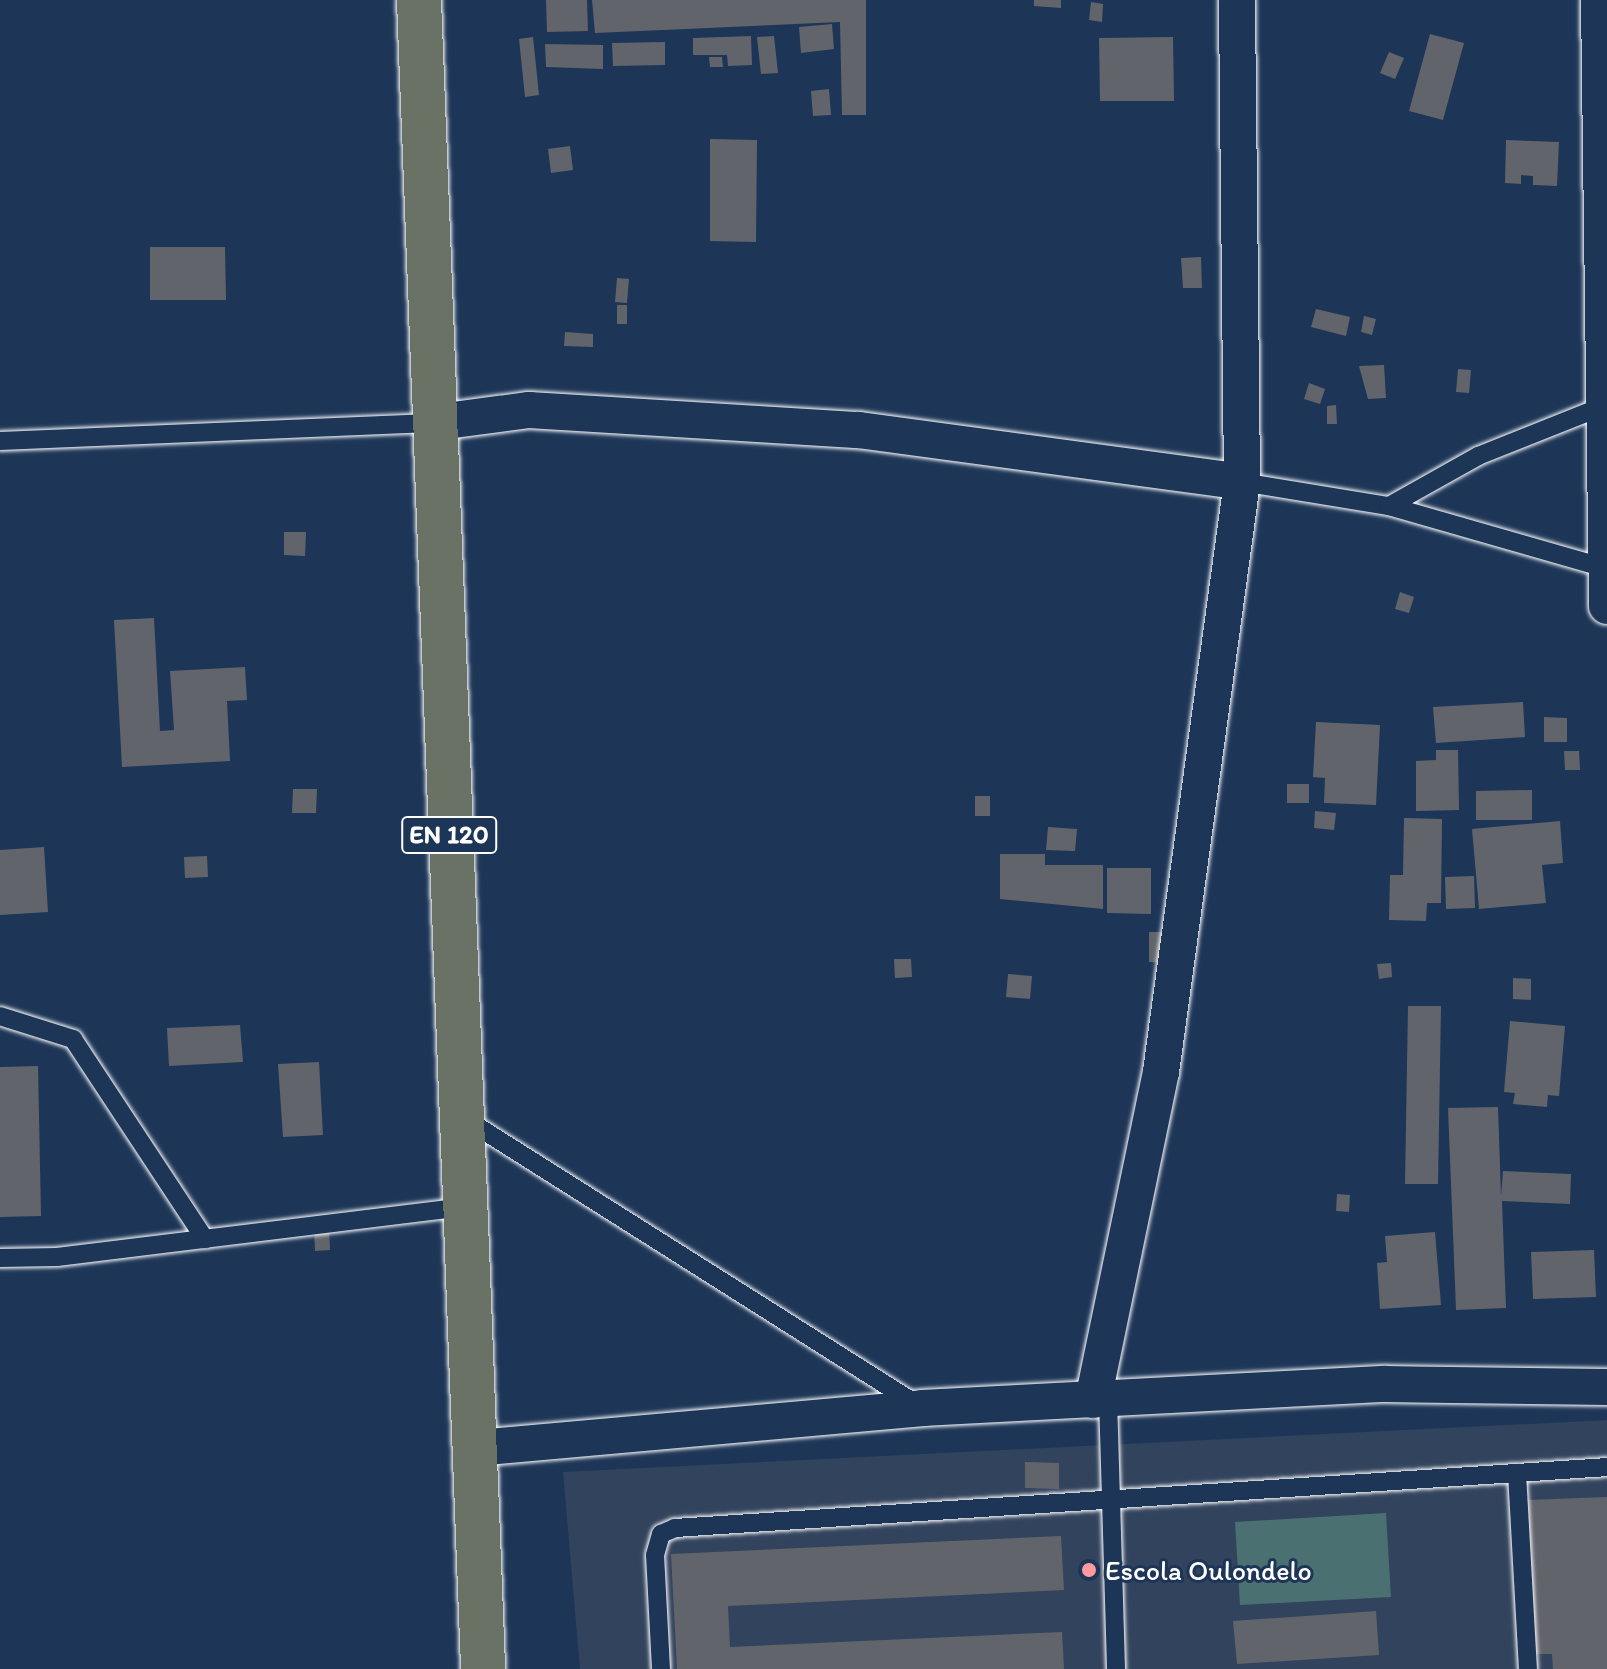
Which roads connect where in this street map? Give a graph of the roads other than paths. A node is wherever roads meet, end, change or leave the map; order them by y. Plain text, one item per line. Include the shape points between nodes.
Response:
1 (419, 0) edge
2 (1237, 0) edge
3 (1599, 0) edge
4 (1601, 407) junction
5 (431, 423) junction
6 (0, 441) edge
7 (1242, 482) junction
8 (1389, 506) junction
9 (1605, 568) junction
10 (1607, 606) edge
11 (0, 1016) edge
12 (461, 1116) junction
13 (465, 1207) junction
14 (205, 1239) junction
15 (0, 1258) edge
16 (1607, 1387) edge
17 (1100, 1399) junction
18 (922, 1408) junction
19 (476, 1448) junction
20 (1607, 1467) edge
21 (1517, 1473) junction
22 (1110, 1503) junction
23 (483, 1669) edge
24 (661, 1669) edge
25 (1116, 1669) edge
26 (1528, 1669) edge

1 - 5 main road, EN 120
2 - 7 street
3 - 4 street
4 - 8 lane via 1478,456
4 - 9 street
5 - 6 lane
5 - 7 street via 529,410 859,430
5 - 12 main road, EN 120
7 - 8 lane
7 - 17 street via 1161,1072
8 - 9 lane
9 - 10 street
11 - 14 lane via 73,1039
12 - 13 main road, EN 120
12 - 18 lane
13 - 14 lane
13 - 19 main road, EN 120
14 - 15 lane
16 - 17 street via 1385,1384
17 - 18 street
17 - 22 lane
18 - 19 street
19 - 23 main road, EN 120
20 - 21 lane
21 - 22 lane
21 - 26 lane
22 - 24 lane via 675,1528 661,1534 655,1555
22 - 25 lane

